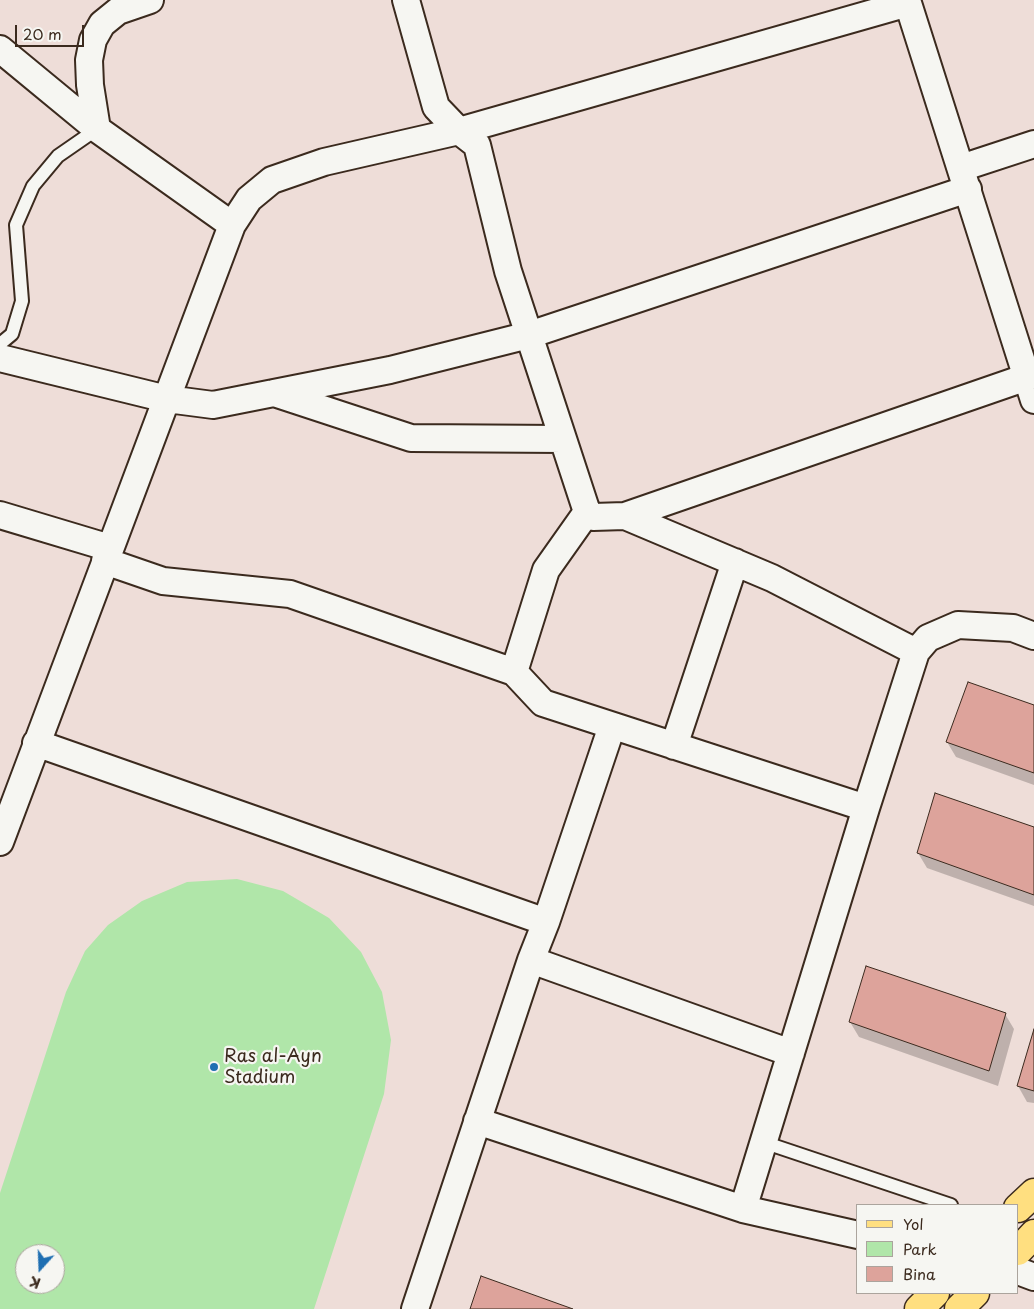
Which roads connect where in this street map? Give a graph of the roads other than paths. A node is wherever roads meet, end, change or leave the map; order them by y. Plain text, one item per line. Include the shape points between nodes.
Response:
1 (150, 0) edge
2 (406, 0) edge
3 (908, 2) edge
4 (0, 49) edge
5 (97, 130) junction
6 (459, 131) junction
7 (1034, 144) edge
8 (964, 179) junction
9 (232, 226) junction
10 (529, 335) junction
11 (0, 344) edge
12 (0, 358) edge
13 (1030, 389) edge
14 (274, 393) junction
15 (167, 399) junction
16 (563, 439) junction
17 (587, 512) junction
18 (0, 515) edge
19 (625, 516) junction
20 (107, 555) junction
21 (735, 562) junction
22 (1034, 636) edge
23 (916, 652) junction
24 (514, 672) junction
25 (612, 726) junction
26 (36, 743) junction
27 (674, 746) junction
28 (866, 808) junction
29 (0, 842) edge
30 (546, 922) junction
31 (531, 960) junction
32 (791, 1053) junction
33 (477, 1121) junction
34 (763, 1142) junction
35 (1034, 1193) edge
36 (948, 1204) edge
37 (1019, 1207) edge
38 (743, 1209) junction
39 (1034, 1234) edge
40 (856, 1235) edge
41 (1019, 1250) edge
42 (1019, 1272) edge
43 (1034, 1278) edge
44 (934, 1294) edge
45 (975, 1294) edge
46 (415, 1309) edge
47 (919, 1309) edge
48 (958, 1309) edge

1 - 5 street via 118,10 102,24 93,40 89,60 90,85
2 - 6 street via 436,107
3 - 6 street
3 - 8 street
4 - 5 street
5 - 9 street
5 - 11 lane via 58,156 33,186 16,225 22,301 12,334
6 - 9 street via 324,162 272,180 249,199
6 - 10 street via 477,145 508,271
7 - 8 street
8 - 10 street
8 - 13 street
9 - 15 street
10 - 14 street via 390,370
10 - 16 street
12 - 15 street
13 - 19 street
14 - 15 street via 213,405
14 - 16 street via 410,438
15 - 20 street
16 - 17 street
17 - 19 street via 602,518
17 - 24 street via 546,570
18 - 20 street
19 - 21 street
20 - 24 street via 163,581 290,594
20 - 26 street
21 - 23 street
21 - 27 street
22 - 23 street via 1013,628 958,624 928,638
23 - 28 street
24 - 25 street via 543,703
25 - 27 street
25 - 30 street
26 - 29 street
26 - 30 street
27 - 28 street
28 - 32 street
30 - 31 street
31 - 32 street
31 - 33 street
32 - 34 street
33 - 38 street
33 - 46 street
34 - 36 lane
34 - 38 street
35 - 37 main road
38 - 40 street
39 - 41 main road
42 - 43 street
44 - 47 main road
45 - 48 main road

